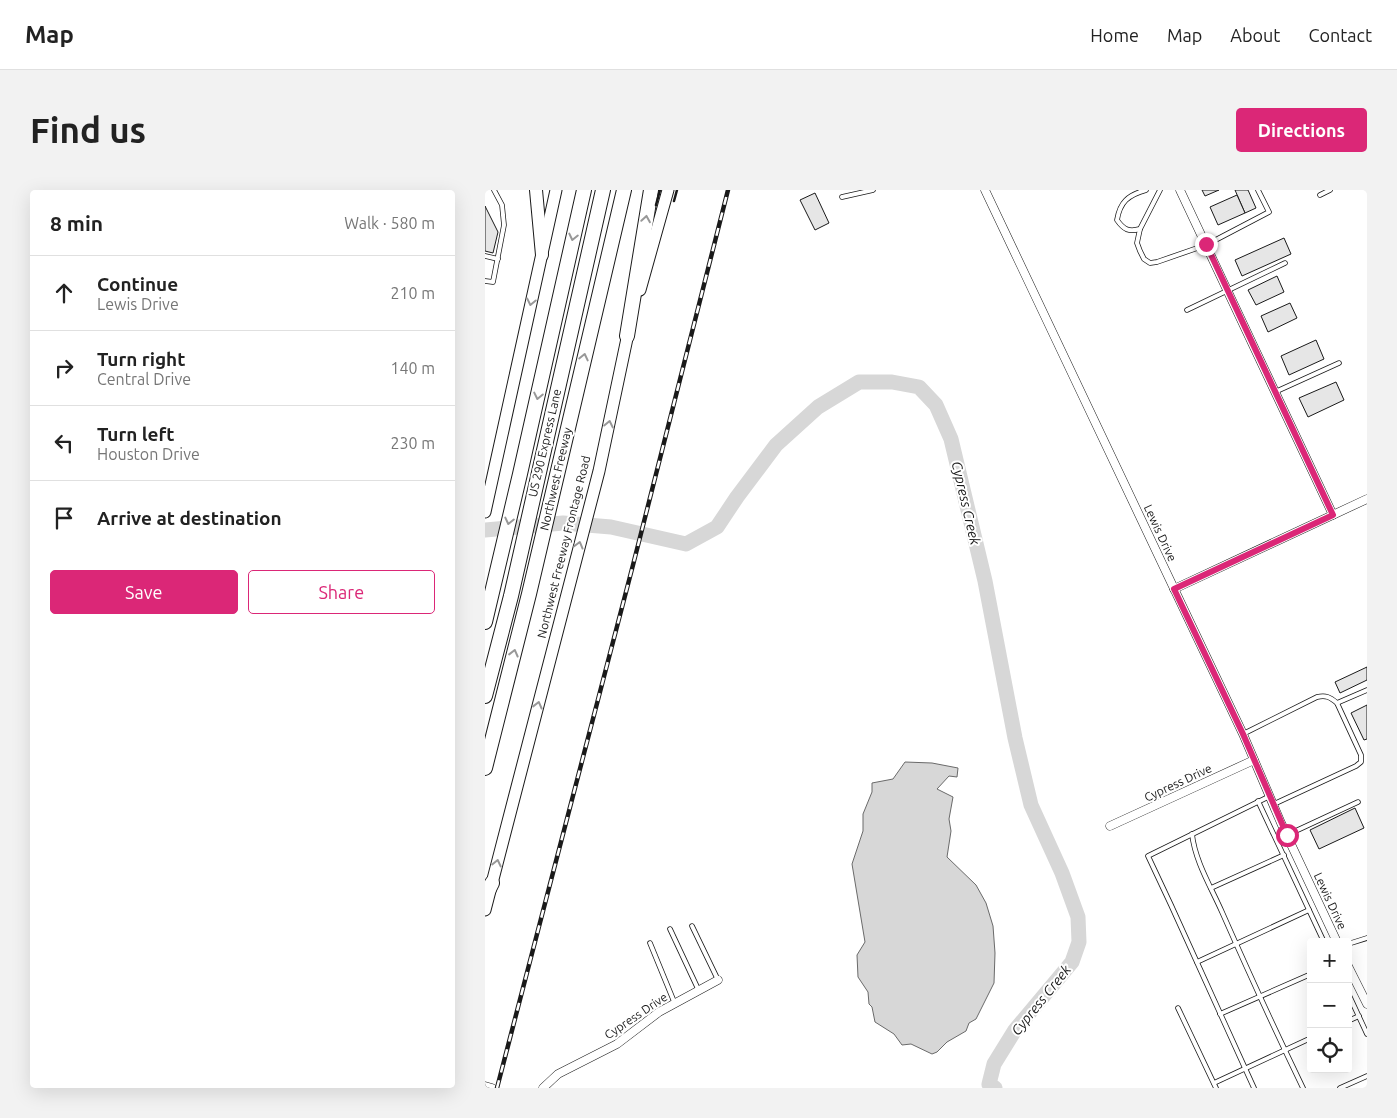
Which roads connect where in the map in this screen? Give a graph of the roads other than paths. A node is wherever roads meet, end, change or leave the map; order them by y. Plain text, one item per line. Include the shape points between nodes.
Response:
1 (495, 190) edge
2 (536, 190) edge
3 (556, 190) edge
4 (584, 190) edge
5 (603, 190) edge
6 (623, 190) edge
7 (651, 190) edge
8 (668, 190) edge
9 (873, 190) edge
10 (985, 190) edge
11 (1146, 190) edge
12 (1160, 190) edge
13 (1180, 190) edge
14 (1258, 190) edge
15 (1330, 190) edge
16 (1320, 195) dead end
17 (842, 197) dead end
18 (1140, 229) junction
19 (1206, 244) junction
20 (542, 255) junction
21 (485, 256) edge
22 (497, 259) junction
23 (1285, 263) dead end
24 (485, 281) edge
25 (1227, 290) junction
26 (1187, 310) dead end
27 (627, 336) junction
28 (1339, 363) dead end
29 (1275, 392) junction
30 (1367, 499) edge
31 (485, 512) edge
32 (1333, 515) junction
33 (1174, 589) junction
34 (485, 622) edge
35 (1367, 690) edge
36 (485, 696) edge
37 (1337, 703) junction
38 (1243, 734) junction
39 (1367, 752) edge
40 (1361, 755) junction
41 (1254, 760) junction
42 (485, 768) edge
43 (1270, 796) junction
44 (1258, 801) junction
45 (1358, 802) dead end
46 (1273, 804) junction
47 (1111, 826) dead end
48 (1191, 834) junction
49 (1287, 835) junction
50 (1284, 855) junction
51 (492, 883) junction
52 (1211, 888) junction
53 (485, 897) edge
54 (485, 910) edge
55 (1309, 910) junction
56 (692, 926) dead end
57 (670, 929) dead end
58 (1322, 938) edge
59 (1335, 938) edge
60 (1367, 938) edge
61 (650, 943) dead end
62 (1352, 943) edge
63 (1236, 944) junction
64 (1197, 962) junction
65 (1352, 974) edge
66 (1307, 976) edge
67 (718, 980) joint
68 (699, 991) junction
69 (1261, 997) junction
70 (1352, 1001) edge
71 (675, 1004) junction
72 (1367, 1004) edge
73 (1178, 1008) dead end
74 (1220, 1014) junction
75 (1359, 1016) junction
76 (1352, 1019) edge
77 (1367, 1034) edge
78 (1307, 1040) edge
79 (1285, 1049) junction
80 (1245, 1068) junction
81 (1367, 1076) edge
82 (485, 1086) edge
83 (1215, 1086) edge
84 (493, 1088) edge
85 (543, 1088) edge
86 (1254, 1088) edge
87 (1303, 1088) edge
88 (1340, 1088) edge

1 - 22 lane via 502,205 504,225
2 - 20 main road
3 - 20 main road
4 -> 34 highway
5 - 36 highway, US 290 Express Lane via 511,596
42 -> 6 highway, Northwest Freeway
27 -> 7 highway
8 - 27 main road, Northwest Freeway Frontage Road
9 - 17 lane
10 - 33 street, Lewis Drive
11 - 18 lane via 1132,194 1124,202 1117,220 1127,230
12 - 18 lane
13 - 19 street
14 - 19 lane via 1269,212
15 - 16 lane
18 - 19 lane via 1137,243 1144,259 1150,263
19 - 25 street
20 -> 31 main road
21 - 22 lane
22 - 24 lane via 493,282
23 - 25 lane
25 - 26 lane
25 - 29 street
51 -> 27 main road, Northwest Freeway Frontage Road via 599,471
28 - 29 lane
29 - 32 street
30 - 32 street
32 - 33 street
33 - 38 street, Lewis Drive
35 - 37 lane
37 - 38 lane via 1331,697 1317,697
37 - 40 lane
38 - 41 street, Lewis Drive
39 - 40 lane
40 - 46 lane via 1357,766
41 - 43 street, Lewis Drive
41 - 47 street, Cypress Drive
43 - 44 lane
43 - 46 street, Lewis Drive
44 - 48 lane
44 - 50 lane
45 - 49 lane
46 - 49 street, Lewis Drive
48 - 52 lane
48 - 64 lane via 1148,856
49 - 59 street, Lewis Drive
50 - 52 lane
50 - 55 lane
51 - 53 highway
51 - 54 main road, Northwest Freeway Frontage Road
52 - 63 lane
55 - 58 lane
55 - 63 lane
56 - 67 lane
57 - 68 lane
60 - 62 lane
61 - 71 lane
63 - 64 lane
63 - 69 lane
64 - 74 lane
65 - 72 street
66 - 69 lane
67 - 68 street, Cypress Drive
68 - 71 street, Cypress Drive
69 - 74 lane
69 - 79 lane
70 - 75 lane
71 - 85 street, Cypress Drive via 617,1044 558,1074
73 - 83 lane
74 - 80 lane
75 - 76 lane
75 - 77 lane
78 - 79 lane
79 - 80 lane
79 - 87 lane
80 - 83 lane
80 - 86 lane
81 - 88 lane
82 - 84 street

